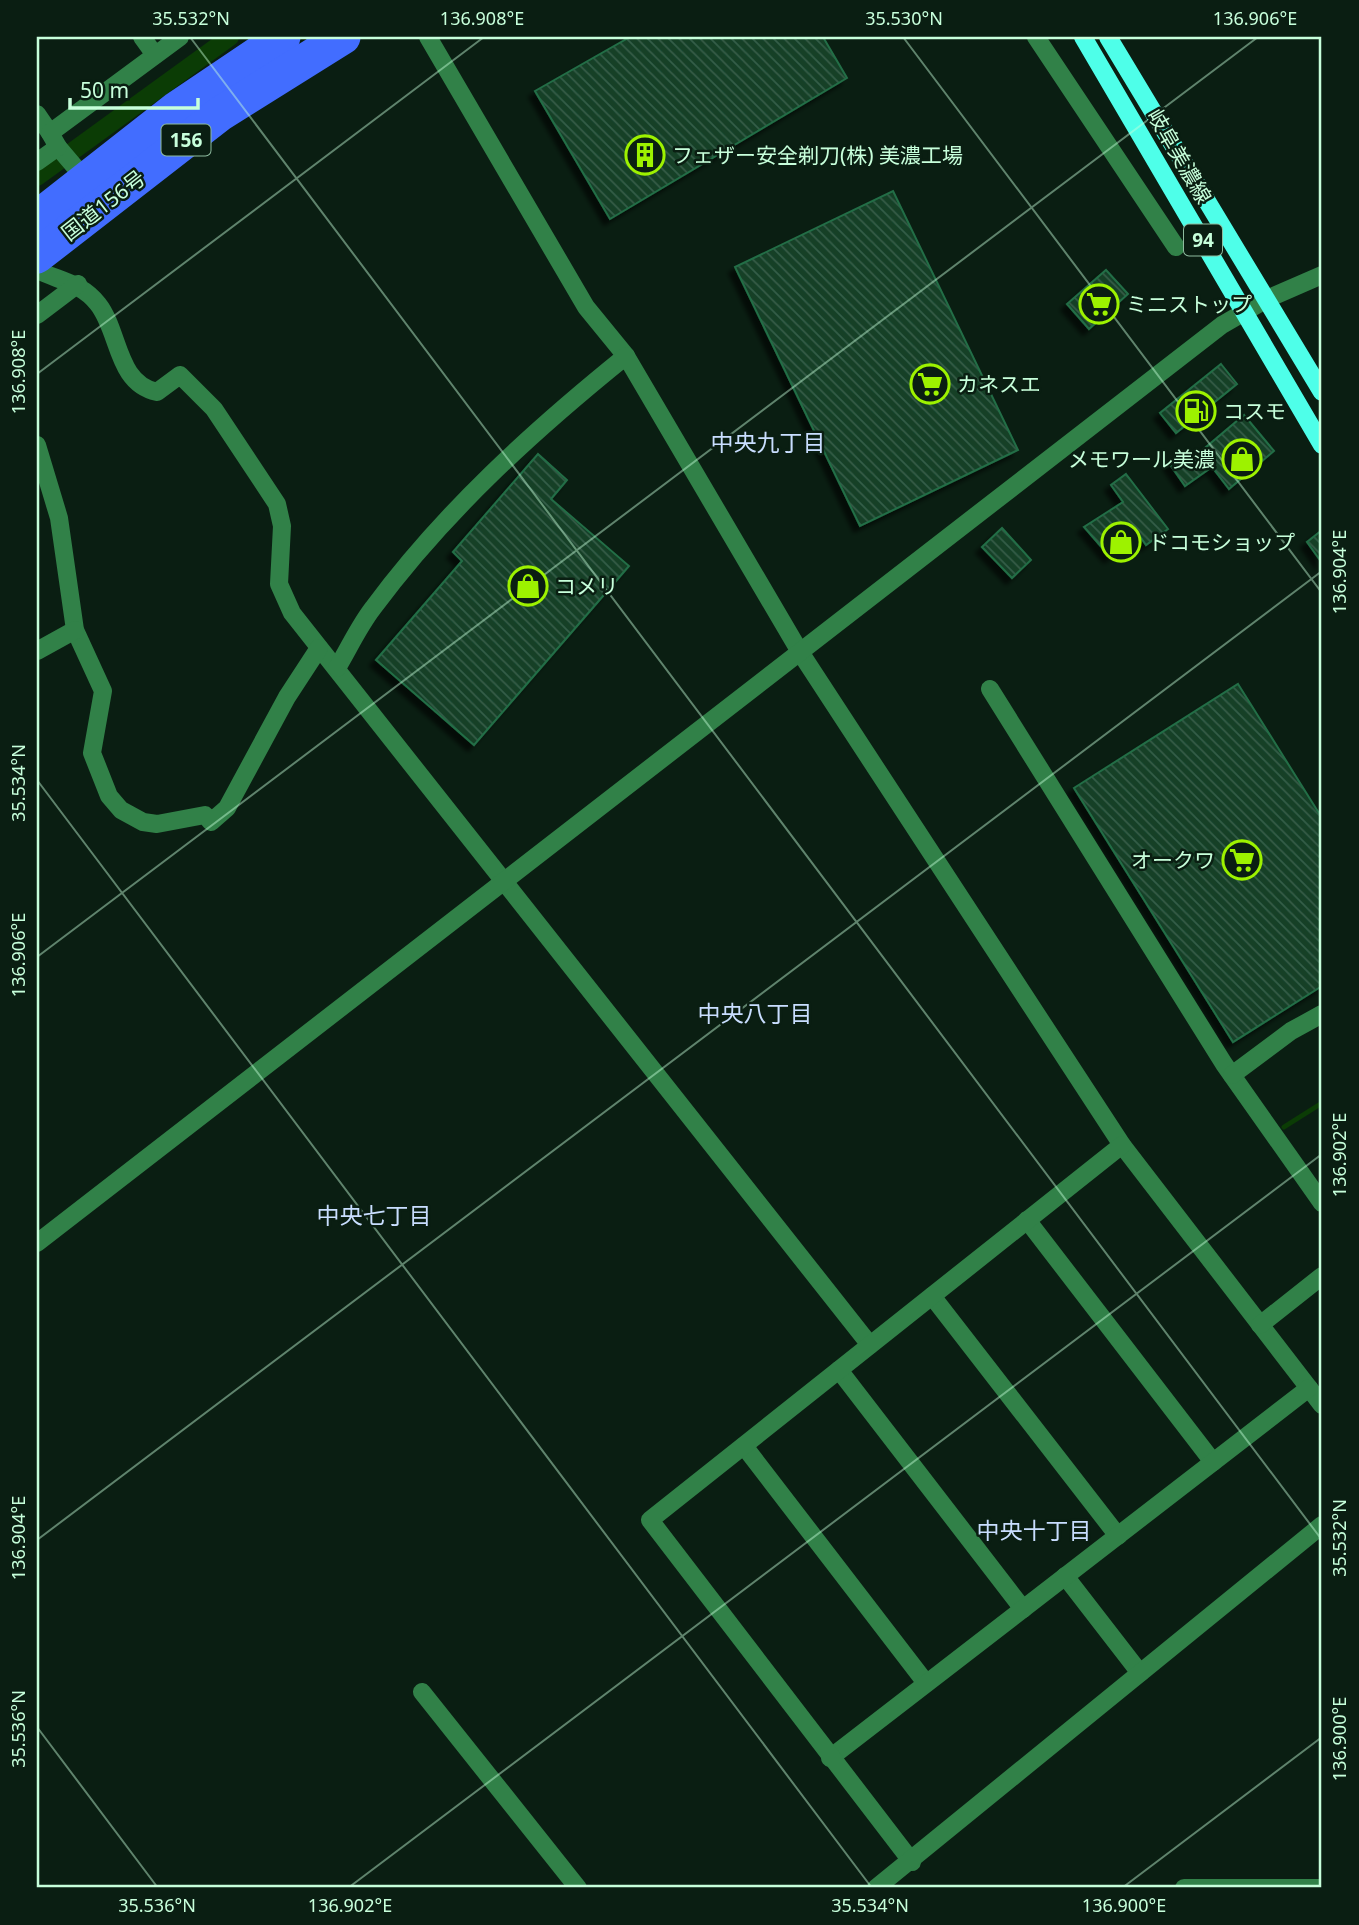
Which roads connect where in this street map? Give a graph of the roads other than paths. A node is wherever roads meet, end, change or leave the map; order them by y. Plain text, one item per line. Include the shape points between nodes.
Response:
1 (142, 37) edge
2 (180, 37) edge
3 (283, 37) edge
4 (343, 37) edge
5 (428, 37) edge
6 (1036, 37) edge
7 (1083, 37) edge
8 (1108, 37) edge
9 (155, 55) junction
10 (37, 114) edge
11 (56, 143) junction
12 (37, 162) edge
13 (78, 172) junction
14 (37, 218) edge
15 (1176, 247) dead end
16 (37, 256) edge
17 (37, 270) edge
18 (1322, 275) edge
19 (78, 284) junction
20 (1267, 299) junction
21 (1245, 312) junction
22 (37, 315) edge
23 (626, 356) junction
24 (1322, 392) edge
25 (1322, 444) edge
26 (37, 445) edge
27 (75, 630) junction
28 (319, 648) junction
29 (37, 651) edge
30 (800, 652) junction
31 (337, 668) junction
32 (990, 689) dead end
33 (503, 883) junction
34 (1322, 1014) edge
35 (1232, 1075) junction
36 (1122, 1145) junction
37 (1322, 1203) edge
38 (1027, 1220) junction
39 (37, 1243) edge
40 (1322, 1276) edge
41 (933, 1296) junction
42 (1260, 1325) junction
43 (870, 1345) junction
44 (839, 1370) junction
45 (1309, 1388) junction
46 (1322, 1405) edge
47 (744, 1446) junction
48 (1213, 1462) junction
49 (1322, 1525) edge
50 (1118, 1536) junction
51 (1065, 1576) junction
52 (1023, 1609) junction
53 (1140, 1673) junction
54 (926, 1683) junction
55 (422, 1692) dead end
56 (830, 1758) junction
57 (912, 1861) junction
58 (578, 1888) edge
59 (876, 1888) edge
60 (1184, 1888) edge
61 (1322, 1888) edge

1 - 9 street
2 - 9 street
3 - 13 highway, 国道156号 / 156
4 - 16 highway, 国道156号 / 156 via 220,114
5 - 23 street via 586,307
6 - 15 street
7 - 21 main road, 岐阜美濃線 / 94
8 - 20 main road, 岐阜美濃線 / 94
9 - 11 street
10 - 11 street
11 - 12 street
11 - 13 street
13 - 14 highway, 国道156号 / 156
17 - 19 street
18 - 20 street
19 - 22 street
19 - 28 street via 100,305 123,364 144,389 157,392 180,375 214,409 277,504 282,526 279,584 292,613
20 - 21 street
20 - 24 main road, 岐阜美濃線 / 94
21 - 25 main road, 岐阜美濃線 / 94
21 - 30 street via 1222,325
23 - 30 street
23 - 31 street via 542,424 449,516 371,610
26 - 27 street via 59,518
27 - 28 street via 103,691 92,753 108,796 121,810 157,824 194,815 205,815 211,822 228,808 287,696
27 - 29 street
28 - 31 street
30 - 33 street
30 - 36 street
31 - 33 street
32 - 35 street
33 - 39 street
33 - 43 street
34 - 35 street
35 - 37 street
36 - 38 street
36 - 42 street
38 - 41 street
38 - 48 street
40 - 42 street
41 - 43 street
41 - 50 street
42 - 45 street
43 - 44 street
44 - 47 street
44 - 52 street
45 - 46 street
45 - 48 street
47 - 54 street
47 - 56 street via 650,1520
48 - 50 street
49 - 53 street
50 - 51 street
51 - 52 street
51 - 53 street
52 - 54 street
53 - 57 street
54 - 56 street
55 - 58 street
56 - 57 street
57 - 59 street
60 - 61 street

